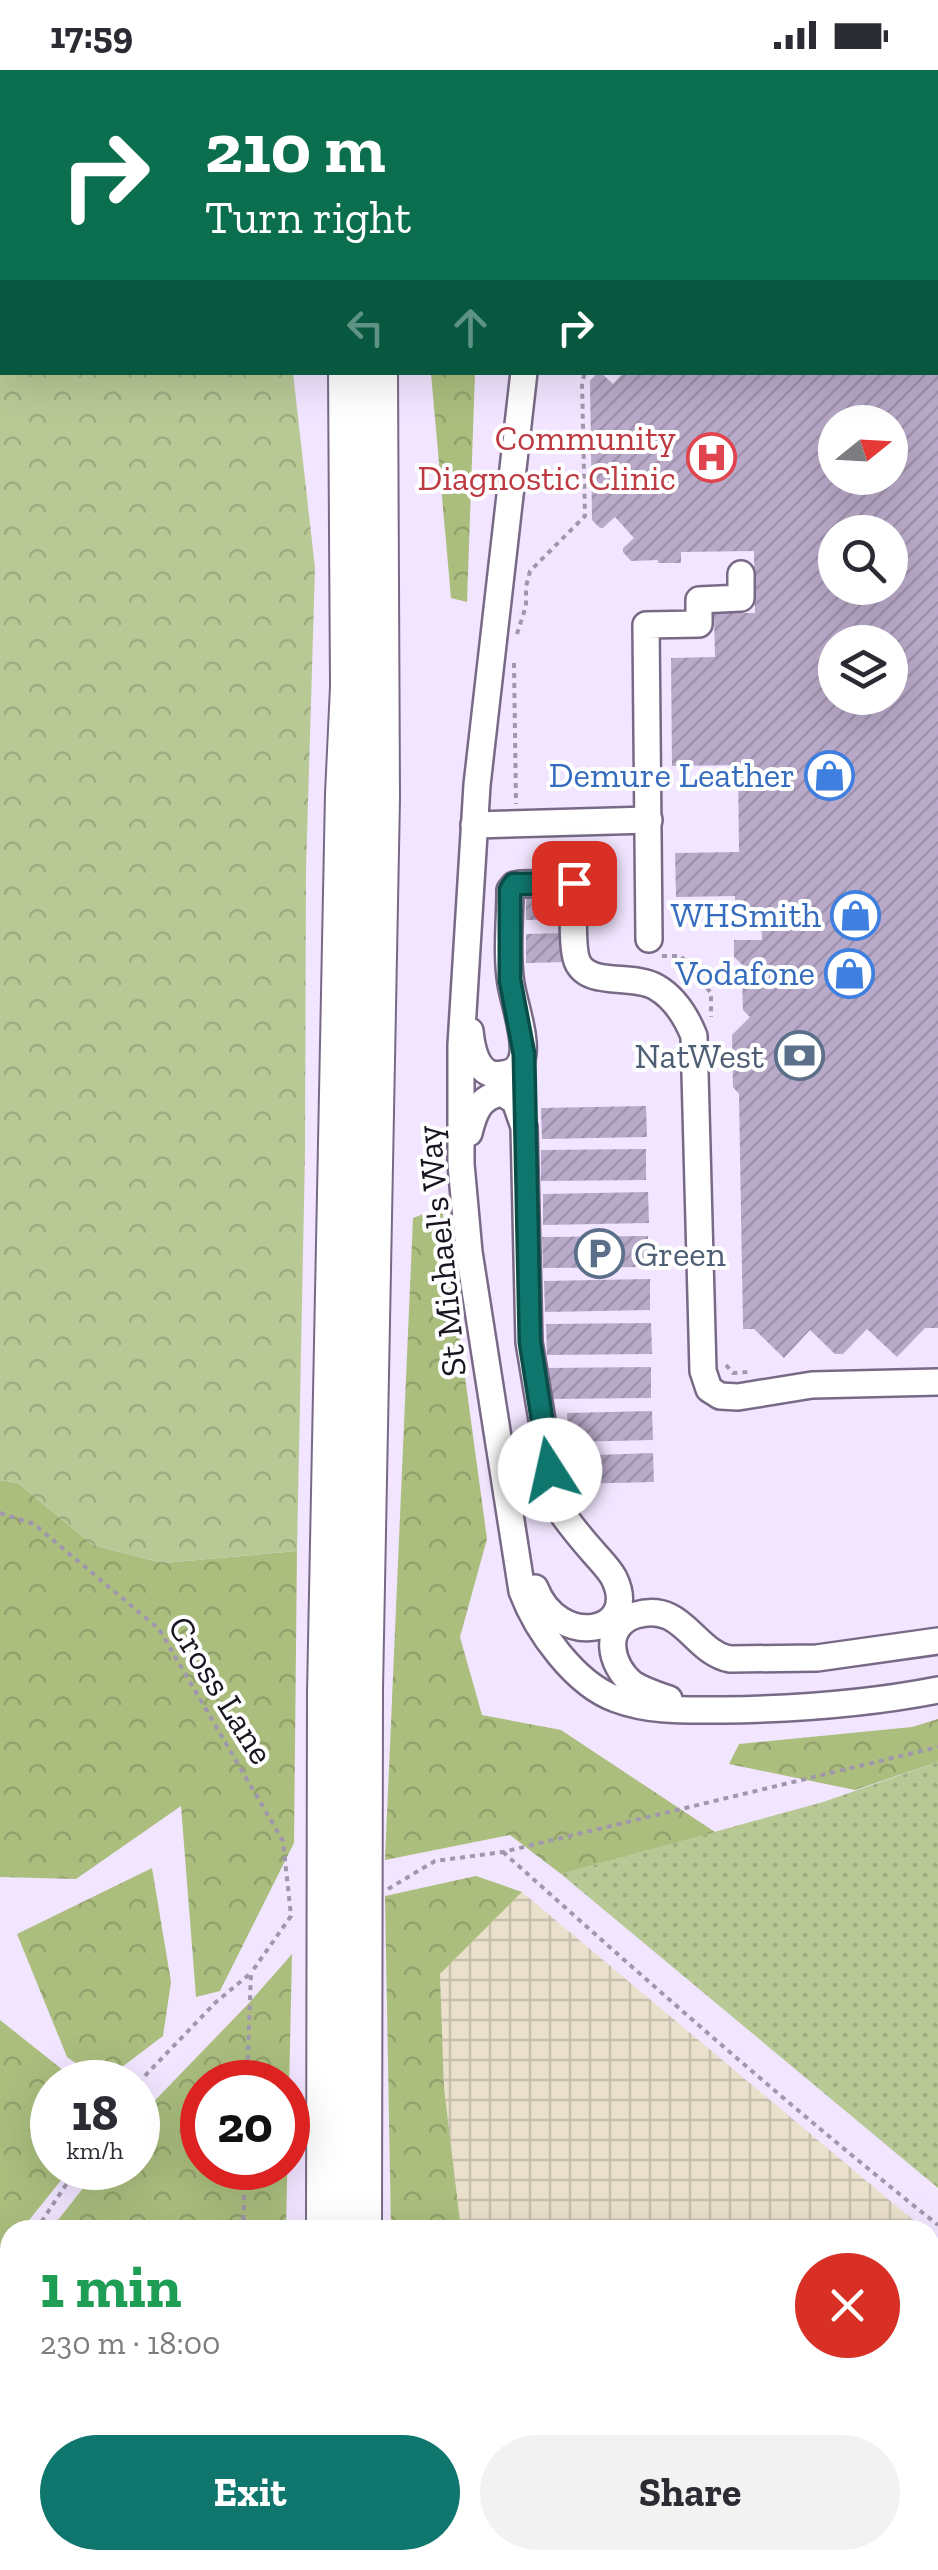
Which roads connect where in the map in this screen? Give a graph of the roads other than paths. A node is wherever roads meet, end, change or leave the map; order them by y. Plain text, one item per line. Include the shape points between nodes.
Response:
1 (326, 375) edge
2 (348, 375) edge
3 (378, 375) edge
4 (395, 375) edge
5 (524, 375) edge
6 (741, 574) dead end
7 (380, 704) junction
8 (345, 794) junction
9 (649, 820) junction
10 (474, 825) junction
11 (649, 939) dead end
12 (465, 972) junction
13 (522, 1058) junction
14 (524, 1126) junction
15 (460, 1164) junction
16 (938, 1382) edge
17 (510, 1512) junction
18 (608, 1568) junction
19 (691, 1630) junction
20 (938, 1641) edge
21 (938, 1690) edge
22 (696, 1710) junction
23 (326, 2220) edge
24 (362, 2220) edge

1 - 8 highway via 331,679
2 - 8 highway
3 - 7 highway
4 - 7 highway
5 - 10 street, St Michael's Way
6 - 9 street via 741,598 699,600 700,624 646,626
7 - 24 highway via 363,1709
8 - 23 highway via 327,1693
9 - 10 street
9 - 11 street
10 - 12 street, St Michael's Way
12 - 13 street via 471,1046 482,1068 508,1074
12 - 15 street, St Michael's Way
13 - 14 street
13 - 16 street via 510,980 510,890 514,884 574,883 579,965 594,977 657,987 694,1036 708,1389 738,1397 812,1385
14 - 15 street via 515,1100 502,1094 486,1098 477,1107
14 - 18 street via 530,1342 556,1504
15 - 17 street, St Michael's Way
17 - 18 street via 540,1600 562,1622 594,1628 613,1616 619,1598
17 - 22 street, St Michael's Way via 529,1609 579,1675 613,1698 663,1711
18 - 19 street
19 - 20 street via 708,1650 730,1658 817,1658
19 - 22 street via 662,1614 637,1615 612,1640 630,1681
21 - 22 street, St Michael's Way via 775,1709

